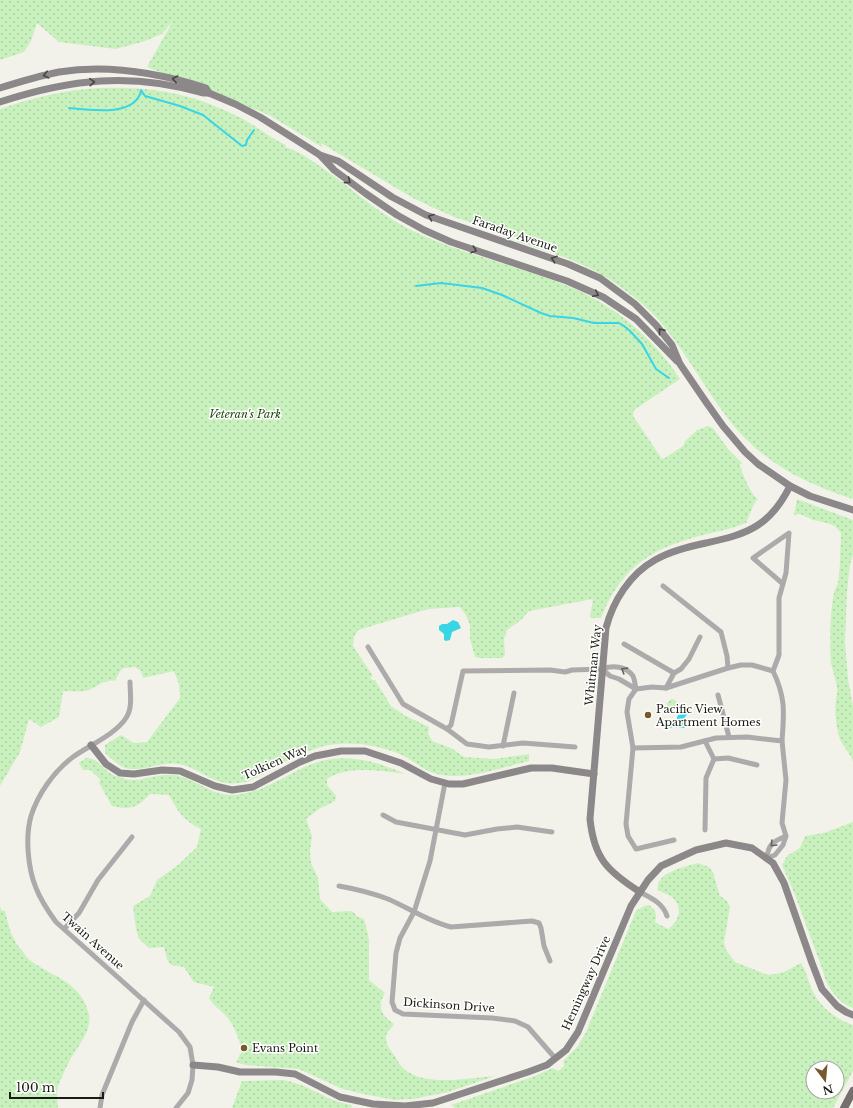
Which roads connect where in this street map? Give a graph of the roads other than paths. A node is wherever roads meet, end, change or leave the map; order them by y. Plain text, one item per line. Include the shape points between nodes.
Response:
1 (0, 88) edge
2 (209, 93) junction
3 (0, 102) edge
4 (320, 155) junction
5 (680, 364) junction
6 (790, 486) junction
7 (853, 510) edge
8 (783, 584) junction
9 (663, 586) dead end
10 (700, 637) dead end
11 (624, 644) dead end
12 (368, 647) dead end
13 (728, 668) junction
14 (602, 669) junction
15 (773, 671) junction
16 (674, 673) junction
17 (130, 682) dead end
18 (666, 688) junction
19 (636, 689) junction
20 (514, 693) dead end
21 (718, 695) dead end
22 (447, 729) junction
23 (729, 737) junction
24 (705, 741) junction
25 (782, 741) junction
26 (91, 745) junction
27 (503, 746) junction
28 (575, 747) dead end
29 (633, 748) junction
30 (714, 759) junction
31 (756, 765) dead end
32 (594, 774) junction
33 (445, 783) junction
34 (383, 814) dead end
35 (436, 830) junction
36 (705, 830) dead end
37 (552, 832) dead end
38 (786, 836) junction
39 (132, 837) dead end
40 (674, 840) dead end
41 (767, 858) junction
42 (340, 886) dead end
43 (640, 892) junction
44 (414, 912) junction
45 (667, 916) dead end
46 (64, 929) junction
47 (550, 961) dead end
48 (144, 1000) junction
49 (853, 1015) edge
50 (555, 1058) junction
51 (193, 1065) junction
52 (853, 1092) edge
53 (100, 1108) edge
54 (176, 1108) edge
55 (844, 1108) edge

2 -> 1 street, Faraday Avenue via 206,88 159,75 100,68 59,72
3 -> 2 street, Faraday Avenue via 46,88 114,80 164,83
2 - 4 street, Faraday Avenue via 260,117
4 -> 5 street, Faraday Avenue via 334,170 365,193 424,230 451,242 566,281 603,298 636,319
5 -> 4 street, Faraday Avenue via 672,345 656,325 635,304 600,278 568,264 426,215 392,197 338,161
5 - 6 street, Faraday Avenue via 735,441 758,464
6 - 7 street, Faraday Avenue via 810,496
6 - 14 street, Whitman Way via 774,510 758,526 728,538 668,554 654,560 632,579 618,598 609,618
8 - 8 street via 786,573 788,534 753,558
8 - 15 street via 779,598 779,654
9 - 13 street via 721,632
10 - 16 street via 689,659
11 - 16 street
12 - 22 street via 403,704
13 - 15 street via 752,665
13 - 18 street
14 - 19 street
19 -> 14 street via 633,676 626,670 612,666
14 - 22 street via 565,672 463,671 451,725
14 - 32 street, Whitman Way
15 - 25 street via 784,707
16 - 18 street
17 - 26 street, Twain Avenue via 131,703 126,718 111,733
18 - 19 street
19 - 29 street via 627,712
20 - 27 street
21 - 23 street
22 - 27 street via 467,744
23 - 24 street
23 - 25 street
24 - 29 street via 681,747
24 - 30 street
25 - 38 street via 786,780 782,823
26 - 33 street, Tolkien Way via 106,764 120,772 134,774 162,770 180,771 215,786 232,790 253,787 315,756 342,751 365,751 401,763 431,779
26 - 46 street, Twain Avenue via 59,770 43,791 31,817 28,855 32,876 41,901
27 - 28 street via 523,743
29 - 40 street via 626,824 628,836 636,850
30 - 31 street via 728,758
30 - 36 street via 706,778
32 - 33 street, Tolkien Way via 531,768 463,784
32 - 43 street, Whitman Way via 590,819 596,850 606,866
33 - 35 street, Dickinson Drive
34 - 35 street via 396,822
35 - 37 street via 464,835 517,828
35 - 44 street, Dickinson Drive via 430,861
38 - 41 street via 775,855
38 -> 41 street via 774,841 768,850
39 - 46 street via 98,880 79,913
41 - 43 street, Hemingway Drive via 752,848 726,843 696,850 662,866
41 - 49 street, Hemingway Drive via 773,862 784,884 822,989 837,1006
42 - 44 street via 368,892
43 - 45 street, Whitman Way via 656,900
43 - 50 street, Hemingway Drive via 631,906 578,1032 566,1050
44 - 47 street via 451,927 532,921 539,923
44 - 50 street, Dickinson Drive via 400,938 396,953 392,1002 395,1010 403,1014 515,1021 528,1027
46 - 48 street, Twain Avenue
48 - 51 street, Twain Avenue via 179,1032 190,1047
48 - 53 street via 132,1022 102,1095
50 - 51 street, Hemingway Drive via 547,1065 433,1103 405,1106 372,1104 340,1097 294,1074 240,1072
51 - 54 street, Twain Avenue via 188,1093
52 - 55 main road

